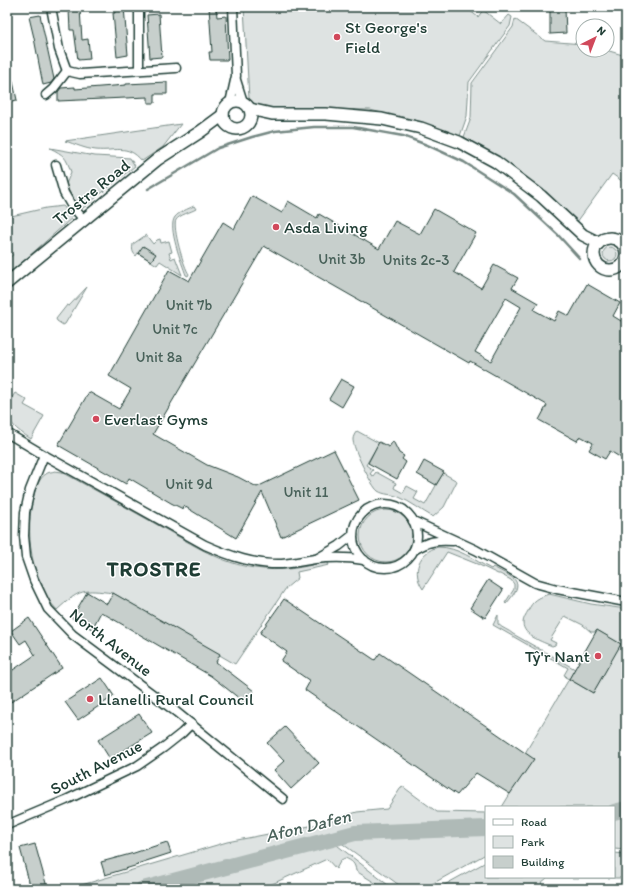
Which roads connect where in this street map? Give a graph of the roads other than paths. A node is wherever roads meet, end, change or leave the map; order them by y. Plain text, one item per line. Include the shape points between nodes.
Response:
1 (51, 7) edge
2 (139, 7) edge
3 (233, 7) edge
4 (176, 68) dead end
5 (139, 70) junction
6 (67, 71) junction
7 (235, 79) junction
8 (46, 95) dead end
9 (230, 103) junction
10 (246, 106) junction
11 (272, 114) junction
12 (223, 115) junction
13 (249, 122) junction
14 (229, 126) junction
15 (200, 132) junction
16 (56, 165) dead end
17 (84, 220) junction
18 (599, 243) junction
19 (624, 268) edge
20 (7, 282) edge
21 (7, 433) edge
22 (44, 455) junction
23 (413, 521) junction
24 (354, 535) junction
25 (458, 541) junction
26 (414, 550) junction
27 (315, 559) junction
28 (364, 560) junction
29 (626, 602) edge
30 (191, 724) junction
31 (283, 799) dead end
32 (7, 825) edge

1 - 6 street via 59,49
2 - 5 street
3 - 7 street
4 - 5 street
5 - 6 street via 80,74
6 - 8 street
7 - 9 street
7 - 10 street
9 - 10 main road via 234,101
9 - 12 main road via 224,109
10 - 11 main road
10 - 13 main road via 251,116
11 - 13 main road
11 - 18 main road via 326,114 382,119 421,128 459,142 496,162 541,196 583,235
12 - 14 main road
12 - 15 main road, Trostre Road
13 - 14 main road via 240,129
14 - 15 main road, Trostre Road
15 - 17 main road, Trostre Road via 158,159
16 - 17 street via 64,193
17 - 20 main road, Trostre Road
18 - 19 main road via 608,239 621,243 624,247
18 - 19 main road via 594,257 599,266 608,270
21 - 22 street
22 - 27 street via 228,556 255,563 280,564
22 - 30 street, North Avenue via 30,490 25,512 24,536 26,557 48,608 73,635
23 - 24 street via 405,511 393,505 375,506 366,510 360,517 355,525
23 - 25 street
23 - 26 street via 417,536
24 - 27 street
24 - 28 street via 354,544
25 - 26 street via 439,540
25 - 29 street via 535,583
26 - 28 street via 405,561 390,568 381,568
27 - 28 street via 344,557
30 - 31 street, North Avenue
30 - 32 street, South Avenue via 164,748 137,766

